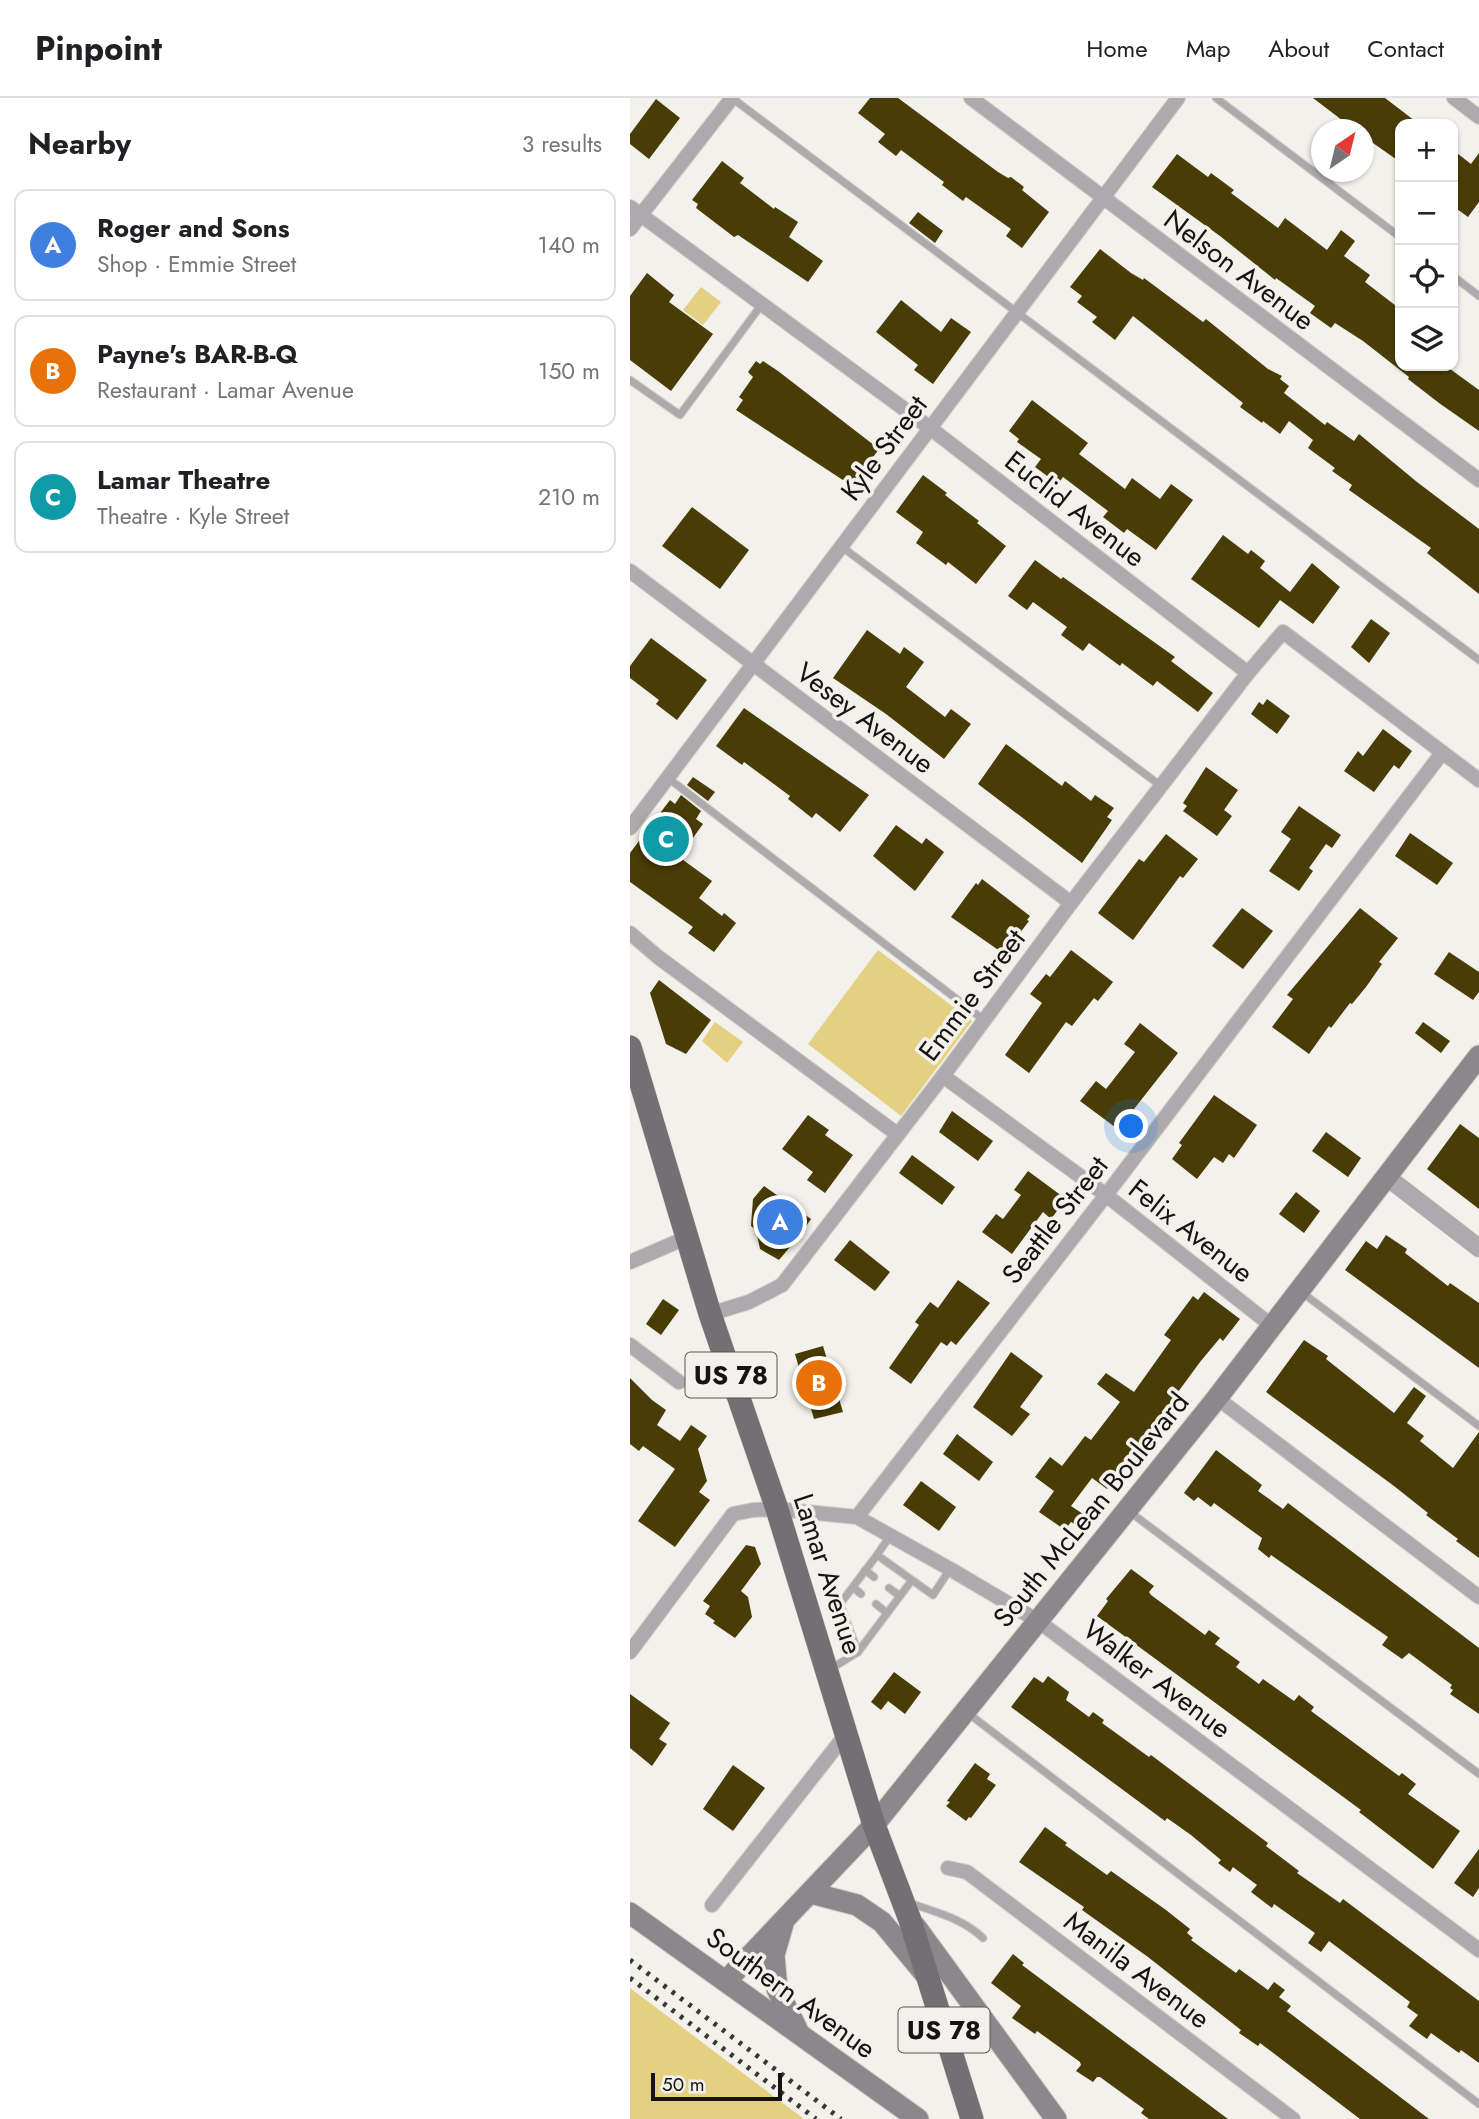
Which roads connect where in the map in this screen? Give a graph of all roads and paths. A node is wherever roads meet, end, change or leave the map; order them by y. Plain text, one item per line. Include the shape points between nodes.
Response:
1 (732, 98) edge
2 (971, 98) edge
3 (1178, 98) edge
4 (1216, 98) edge
5 (1454, 98) edge
6 (1479, 117) edge
7 (1102, 198) junction
8 (636, 211) edge
9 (630, 229) edge
10 (1395, 233) edge
11 (1458, 280) edge
12 (1479, 296) edge
13 (762, 304) junction
14 (1016, 313) junction
15 (630, 380) edge
16 (930, 428) junction
17 (1479, 481) edge
18 (841, 547) junction
19 (630, 571) edge
20 (1479, 660) edge
21 (753, 664) junction
22 (1248, 673) junction
23 (1443, 753) junction
24 (668, 778) junction
25 (1479, 780) edge
26 (1161, 786) junction
27 (630, 828) edge
28 (1071, 903) junction
29 (630, 933) edge
30 (985, 1020) junction
31 (630, 1046) edge
32 (1479, 1056) edge
33 (943, 1076) junction
34 (897, 1134) junction
35 (1387, 1177) junction
36 (1106, 1195) junction
37 (688, 1237) junction
38 (1479, 1248) edge
39 (630, 1262) edge
40 (1299, 1290) junction
41 (710, 1314) junction
42 (1272, 1326) junction
43 (630, 1345) edge
44 (678, 1382) dead end
45 (1217, 1398) junction
46 (1479, 1426) edge
47 (777, 1509) junction
48 (1126, 1510) junction
49 (857, 1517) junction
50 (890, 1536) junction
51 (877, 1555) junction
52 (950, 1569) junction
53 (865, 1570) junction
54 (874, 1577) dead end
55 (912, 1580) junction
56 (853, 1587) junction
57 (889, 1588) dead end
58 (862, 1594) dead end
59 (900, 1596) junction
60 (1479, 1597) edge
61 (876, 1604) dead end
62 (887, 1613) junction
63 (1038, 1621) junction
64 (630, 1651) edge
65 (858, 1652) junction
66 (828, 1671) junction
67 (965, 1711) junction
68 (847, 1733) junction
69 (1479, 1774) edge
70 (874, 1825) junction
71 (948, 1868) dead end
72 (811, 1893) junction
73 (712, 1905) dead end
74 (907, 1910) junction
75 (630, 1913) edge
76 (784, 1920) junction
77 (982, 1938) dead end
78 (1479, 1950) edge
79 (928, 1977) junction
80 (726, 1981) junction
81 (800, 2034) junction
82 (1479, 2104) edge
83 (918, 2119) edge
84 (972, 2119) edge
85 (1056, 2119) edge
86 (1293, 2119) edge

1 - 8 street
1 - 14 lane
2 - 7 street, Nelson Avenue
3 - 7 street, Kyle Street
4 - 10 lane
5 - 6 street
7 - 14 street, Kyle Street
7 - 17 street, Nelson Avenue
8 - 9 street
8 - 13 street, Euclid Avenue
11 - 12 lane
13 - 15 lane via 680,415
13 - 16 street, Euclid Avenue
14 - 16 street, Kyle Street
14 - 20 lane
16 - 18 street, Kyle Street
16 - 22 street, Euclid Avenue
18 - 21 street, Kyle Street
18 - 26 lane
19 - 21 street, Vesey Avenue
21 - 24 street, Kyle Street
21 - 28 street, Vesey Avenue
22 - 23 street via 1283,632
22 - 26 street, Emmie Street
23 - 25 street
23 - 36 street, Seattle Street
24 - 27 street, Kyle Street
24 - 30 lane
26 - 28 street, Emmie Street
28 - 30 street, Emmie Street
29 - 34 street
30 - 33 street, Emmie Street
31 - 37 main road, Lamar Avenue / US 78
32 - 35 main road, South McLean Boulevard
33 - 34 street, Emmie Street
33 - 36 street, Felix Avenue
34 - 41 street, Emmie Street via 782,1284 749,1303
35 - 38 street
35 - 40 main road, South McLean Boulevard
36 - 42 street, Felix Avenue
36 - 49 street, Seattle Street
37 - 39 street
37 - 41 main road, Lamar Avenue / US 78
40 - 42 main road, South McLean Boulevard
40 - 46 lane
41 - 47 main road, Lamar Avenue / US 78
42 - 45 main road, South McLean Boulevard
43 - 44 street
45 - 48 main road, South McLean Boulevard
45 - 60 street
47 - 49 street, Walker Avenue
47 - 64 street via 733,1514
47 - 66 main road, Lamar Avenue / US 78
48 - 63 main road, South McLean Boulevard
48 - 69 lane
49 - 50 street, Walker Avenue
50 - 51 lane
50 - 52 street, Walker Avenue
51 - 53 lane
51 - 55 lane
52 - 55 lane via 933,1595
52 - 63 street, Walker Avenue
53 - 54 lane
53 - 56 lane
55 - 59 lane
56 - 58 lane
56 - 65 lane via 840,1604
57 - 59 lane
59 - 62 lane
61 - 62 lane
62 - 65 lane
63 - 67 main road, South McLean Boulevard
63 - 78 street, Walker Avenue
65 - 66 lane
66 - 68 main road, Lamar Avenue / US 78
67 - 70 main road, South McLean Boulevard
67 - 82 lane
68 - 70 main road, Lamar Avenue / US 78
68 - 73 street
70 - 72 main road, South McLean Boulevard
70 - 74 main road, Lamar Avenue / US 78
71 - 86 street, Manila Avenue via 967,1872
72 - 76 main road, South McLean Boulevard
72 - 79 main road via 857,1905 882,1922
74 - 77 lane via 957,1919
74 - 79 main road, Lamar Avenue / US 78
74 - 85 main road
75 - 80 main road, Southern Avenue
76 - 80 main road, South McLean Boulevard
76 - 81 main road via 774,1955 777,1989
79 - 84 main road, Lamar Avenue / US 78
80 - 81 main road, Southern Avenue
81 - 83 main road, Southern Avenue

